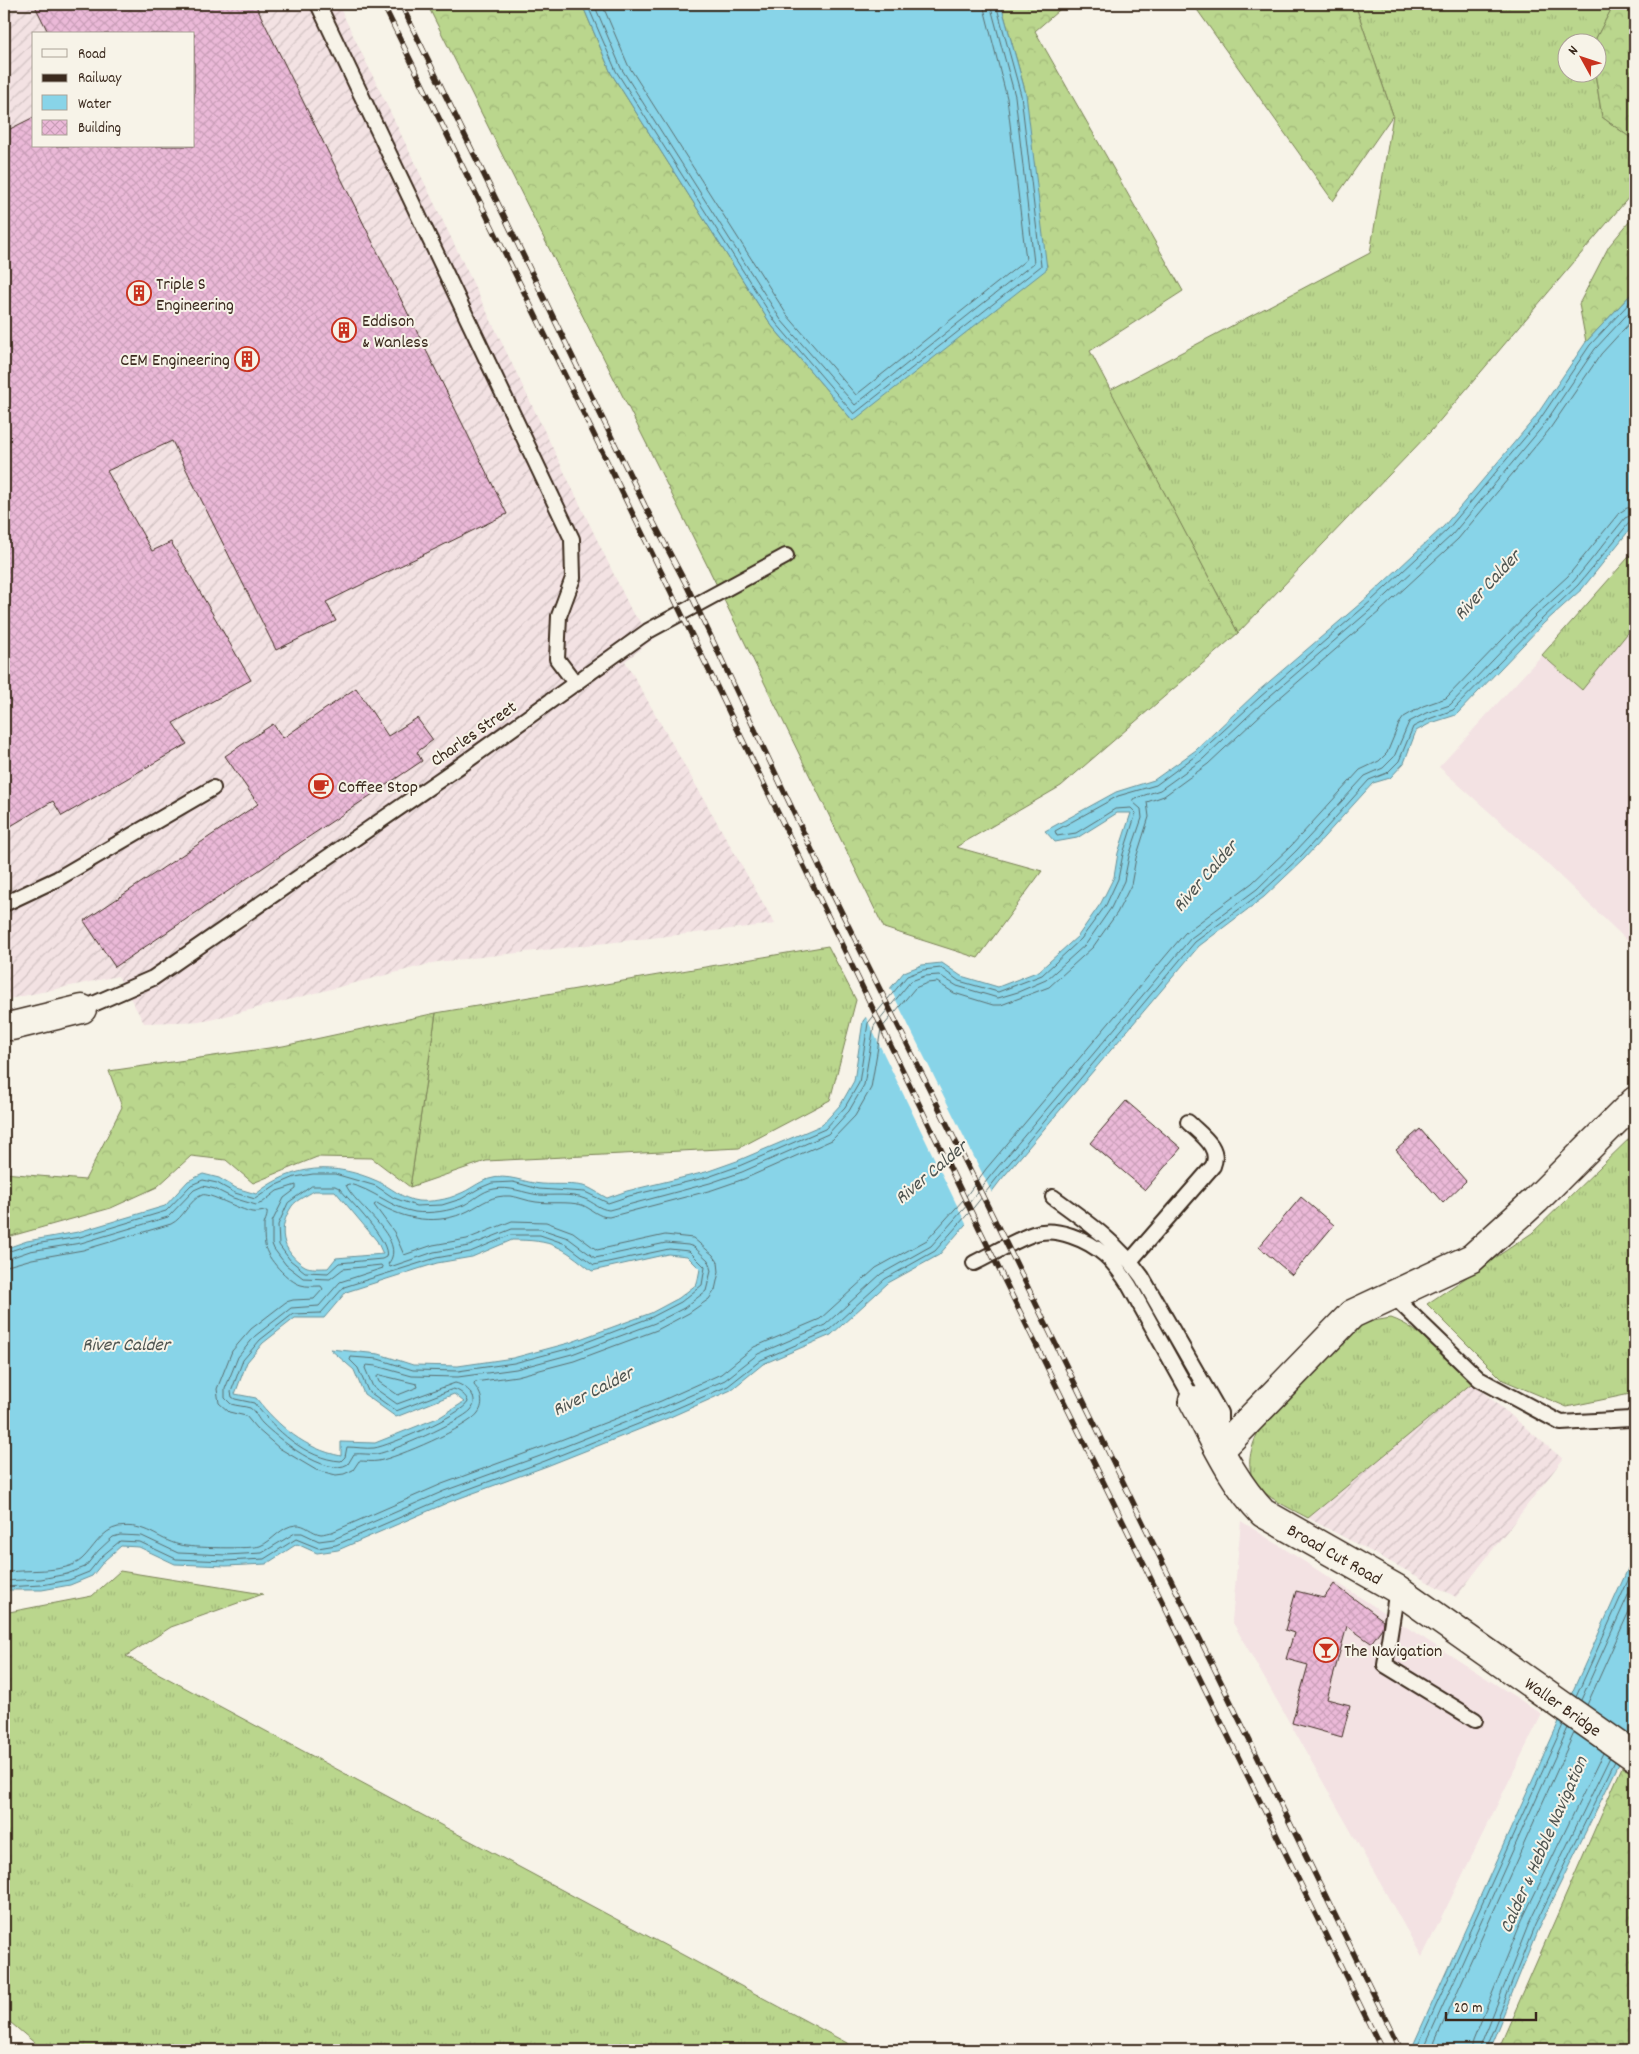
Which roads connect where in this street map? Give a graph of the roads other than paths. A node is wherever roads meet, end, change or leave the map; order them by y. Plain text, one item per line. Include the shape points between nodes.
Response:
1 (318, 4) edge
2 (786, 556) dead end
3 (576, 684) junction
4 (212, 788) dead end
5 (4, 904) edge
6 (82, 1009) joint
7 (4, 1026) edge
8 (1635, 1102) edge
9 (1188, 1122) dead end
10 (1053, 1197) dead end
11 (1131, 1260) junction
12 (974, 1263) dead end
13 (1392, 1295) junction
14 (1192, 1400) joint
15 (1635, 1415) edge
16 (1220, 1450) junction
17 (1397, 1589) junction
18 (1516, 1674) joint
19 (1475, 1720) dead end
20 (1635, 1757) edge

1 - 3 lane via 572,539 573,578 559,616 558,659
2 - 3 lane, Charles Street via 648,631
3 - 6 lane, Charles Street via 153,978
4 - 5 lane via 57,879
6 - 7 street
8 - 13 street via 1472,1258
9 - 11 lane via 1214,1149 1216,1158 1213,1166
10 - 11 lane via 1106,1235
11 - 16 lane via 1220,1413
12 - 14 lane via 1034,1234 1050,1232 1070,1236 1104,1254 1130,1285
13 - 15 lane via 1479,1379 1561,1423 1630,1419
13 - 16 street via 1352,1314
14 - 16 street, Broad Cut Road
16 - 17 street, Broad Cut Road via 1248,1497 1263,1513
17 - 18 street, Broad Cut Road
17 - 19 lane via 1385,1665
18 - 20 street, Waller Bridge

